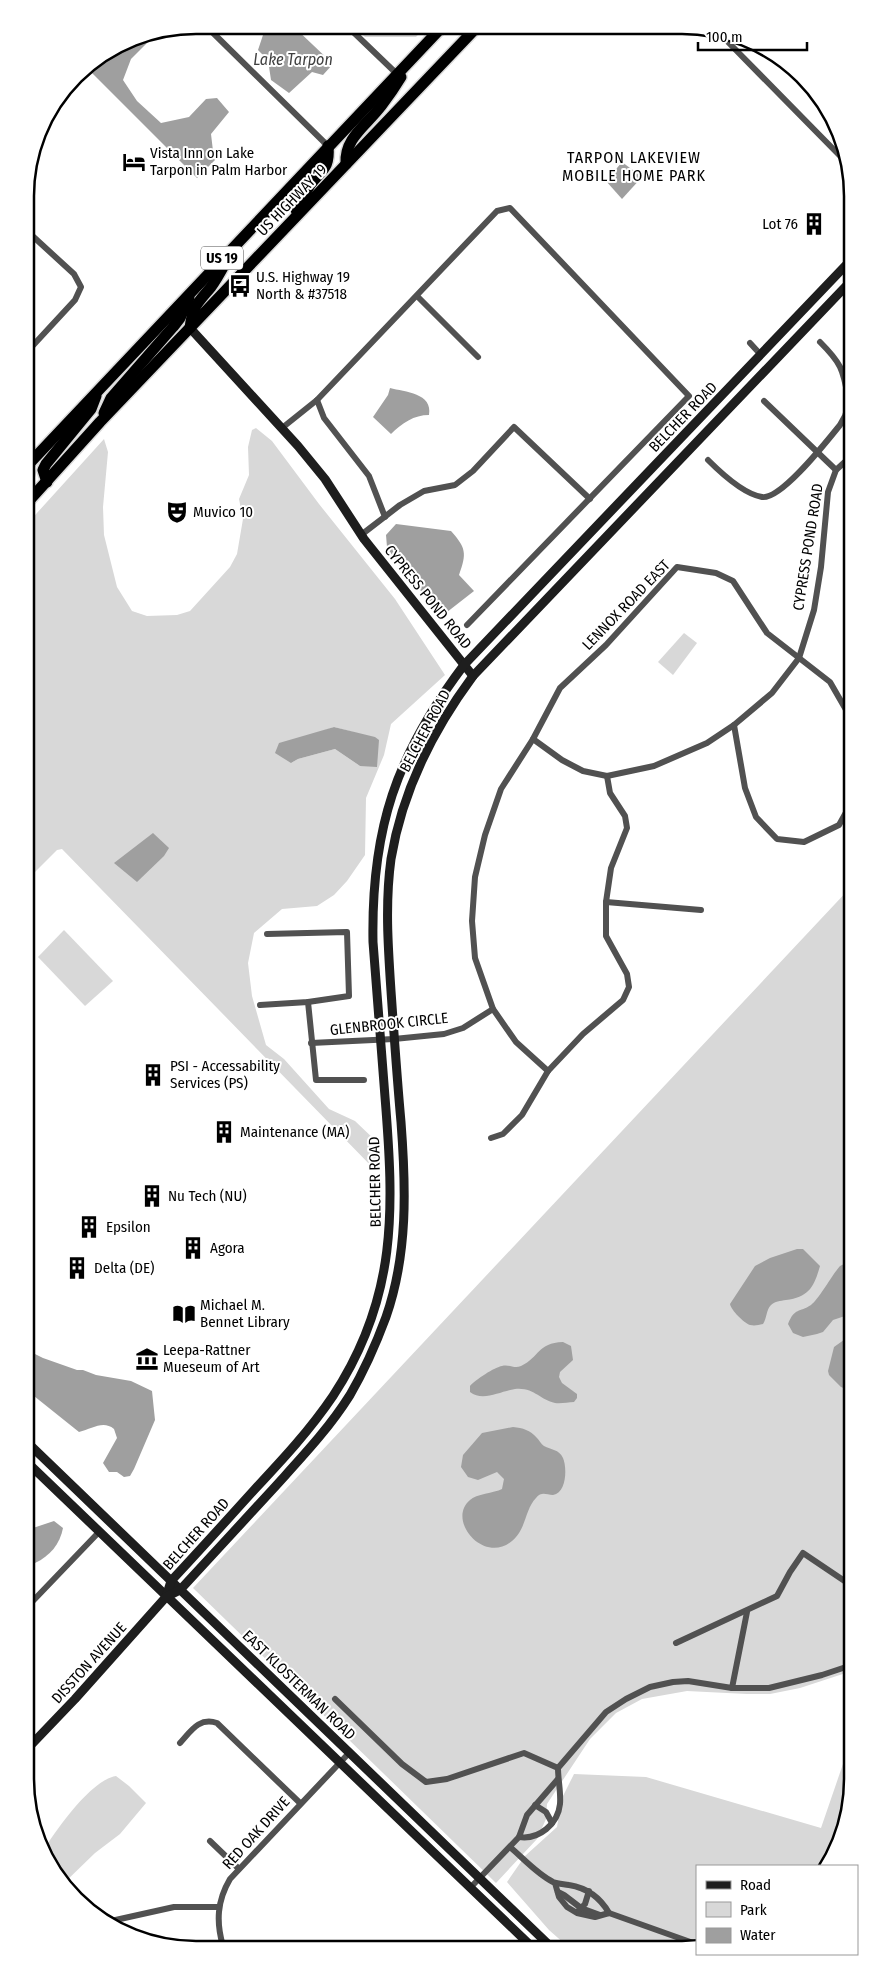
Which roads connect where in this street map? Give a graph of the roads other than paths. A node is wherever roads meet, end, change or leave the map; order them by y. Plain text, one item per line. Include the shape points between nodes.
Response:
1 (214, 34) edge
2 (355, 34) edge
3 (435, 34) edge
4 (470, 34) edge
5 (727, 40) edge
6 (419, 51) junction
7 (397, 74) junction
8 (328, 146) junction
9 (839, 155) edge
10 (346, 164) junction
11 (288, 225) junction
12 (34, 237) edge
13 (238, 242) junction
14 (844, 268) edge
15 (844, 288) edge
16 (192, 290) junction
17 (417, 296) junction
18 (190, 328) junction
19 (820, 342) dead end
20 (750, 343) dead end
21 (34, 344) edge
22 (761, 355) junction
23 (478, 357) dead end
24 (844, 378) edge
25 (96, 392) junction
26 (317, 400) junction
27 (764, 401) dead end
28 (844, 418) edge
29 (100, 422) junction
30 (282, 428) junction
31 (817, 451) junction
32 (34, 458) edge
33 (708, 460) dead end
34 (844, 463) edge
35 (836, 470) junction
36 (47, 482) junction
37 (34, 496) edge
38 (590, 499) junction
39 (385, 517) junction
40 (361, 535) junction
41 (467, 624) dead end
42 (799, 658) junction
43 (464, 665) junction
44 (473, 676) junction
45 (844, 706) edge
46 (734, 725) junction
47 (533, 739) junction
48 (607, 776) junction
49 (844, 816) edge
50 (606, 902) junction
51 (701, 910) dead end
52 (267, 934) dead end
53 (308, 1002) junction
54 (260, 1005) dead end
55 (493, 1009) junction
56 (394, 1039) junction
57 (381, 1040) junction
58 (311, 1043) junction
59 (548, 1071) junction
60 (364, 1080) dead end
61 (491, 1138) dead end
62 (34, 1449) edge
63 (34, 1469) edge
64 (98, 1532) junction
65 (171, 1581) junction
66 (844, 1581) edge
67 (180, 1590) junction
68 (166, 1597) junction
69 (34, 1600) edge
70 (747, 1612) junction
71 (676, 1643) dead end
72 (844, 1667) edge
73 (732, 1688) junction
74 (334, 1698) dead end
75 (34, 1743) edge
76 (180, 1743) dead end
77 (349, 1753) junction
78 (339, 1763) junction
79 (558, 1768) junction
80 (558, 1779) junction
81 (300, 1803) junction
82 (535, 1805) junction
83 (552, 1823) junction
84 (519, 1837) junction
85 (210, 1841) dead end
86 (510, 1847) junction
87 (238, 1868) junction
88 (480, 1878) junction
89 (555, 1883) junction
90 (471, 1888) junction
91 (589, 1891) junction
92 (218, 1907) junction
93 (579, 1910) junction
94 (609, 1914) junction
95 (116, 1920) edge
96 (221, 1941) edge
97 (526, 1941) edge
98 (545, 1941) edge
99 (687, 1941) edge

1 - 8 street
2 - 7 street
3 - 6 highway, US HIGHWAY 19 / US 19
4 - 10 highway, US HIGHWAY 19 / US 19
5 - 9 street
6 - 7 highway, US HIGHWAY 19 / US 19
6 - 10 highway via 381,107 351,140
7 - 8 highway, US HIGHWAY 19 / US 19
8 - 11 highway via 326,168 310,185
8 - 13 highway, US HIGHWAY 19 / US 19
10 - 11 highway, US HIGHWAY 19 / US 19
11 - 18 highway, US HIGHWAY 19 / US 19
12 - 21 street via 74,274 81,287 75,300
13 - 16 highway, US HIGHWAY 19 / US 19
13 - 18 highway via 212,286 197,302
14 - 22 main road, BELCHER ROAD
15 - 44 main road, BELCHER ROAD
16 - 25 highway, US HIGHWAY 19 / US 19
16 - 29 highway via 180,318 111,398
17 - 23 street
17 - 26 street
17 - 38 street via 497,211 510,208 689,396
18 - 29 highway, US HIGHWAY 19 / US 19
18 - 30 main road, CYPRESS POND ROAD
19 - 24 street via 835,357
20 - 22 street
22 - 43 main road, BELCHER ROAD
25 - 32 highway, US HIGHWAY 19 / US 19
25 - 36 highway via 91,409 46,464 43,470
26 - 30 street
26 - 39 street via 324,418 369,476
27 - 31 street
28 - 31 street
29 - 36 highway, US HIGHWAY 19 / US 19
30 - 40 main road, CYPRESS POND ROAD via 325,479
31 - 33 street via 781,490 763,497 730,481
31 - 35 street
34 - 35 street, CYPRESS POND ROAD
35 - 42 street, CYPRESS POND ROAD via 828,492 814,610
36 - 37 highway, US HIGHWAY 19 / US 19
38 - 39 street via 514,427 473,471 455,485 424,491
38 - 41 street
39 - 40 street
40 - 43 main road, CYPRESS POND ROAD
42 - 45 street via 830,682
42 - 46 street, CYPRESS POND ROAD via 772,692
42 - 47 street, LENNOX ROAD EAST via 767,633 733,581 716,573 677,566 606,645 560,688
43 - 44 main road, CYPRESS POND ROAD
43 - 57 main road, BELCHER ROAD via 434,707 406,757 379,843 372,906
44 - 56 main road, BELCHER ROAD via 424,755 402,812 396,838 387,908
46 - 48 street, CYPRESS POND ROAD via 707,743 654,766
46 - 49 street via 746,788 756,817 777,839 804,842 839,824
47 - 48 street, CYPRESS POND ROAD via 583,771
47 - 55 street via 501,789 487,826 475,877 472,921 475,958
48 - 50 street via 608,789 625,816 628,828 611,868
50 - 51 street
50 - 59 street via 606,936 627,974 629,987 623,1000 583,1034
52 - 53 street via 347,932 349,996
53 - 54 street
53 - 58 street
55 - 56 street, GLENBROOK CIRCLE via 463,1028 444,1034
55 - 59 street via 516,1042
56 - 57 street, GLENBROOK CIRCLE
56 - 67 main road, BELCHER ROAD via 405,1214 397,1276 386,1315 350,1394 321,1436
57 - 58 street, GLENBROOK CIRCLE
57 - 65 main road, BELCHER ROAD via 391,1170 391,1221 386,1267 371,1318 347,1372 316,1419
58 - 60 street via 316,1080
59 - 61 street via 522,1115 503,1134
62 - 65 main road, EAST KLOSTERMAN ROAD
63 - 64 main road, EAST KLOSTERMAN ROAD
64 - 68 main road, EAST KLOSTERMAN ROAD
64 - 69 street
65 - 67 main road, EAST KLOSTERMAN ROAD
65 - 68 main road, BELCHER ROAD
66 - 70 street via 803,1553 777,1596
67 - 68 main road, BELCHER ROAD
67 - 77 main road, EAST KLOSTERMAN ROAD
68 - 75 main road, DISSTON AVENUE
68 - 78 main road, EAST KLOSTERMAN ROAD
70 - 71 street
70 - 73 street
72 - 73 street via 776,1687
73 - 79 street via 688,1681 638,1692 606,1712
74 - 79 street via 402,1764 426,1782 447,1779 524,1752
76 - 81 street via 199,1722 217,1723
77 - 78 street, RED OAK DRIVE
77 - 88 main road, EAST KLOSTERMAN ROAD
78 - 81 street, RED OAK DRIVE
78 - 90 main road, EAST KLOSTERMAN ROAD
79 - 80 street
80 - 82 street
80 - 83 street via 560,1803
81 - 87 street, RED OAK DRIVE
82 - 83 street via 546,1812
82 - 84 street via 527,1815
83 - 84 street via 540,1834
84 - 86 street
85 - 87 street
86 - 88 street
86 - 89 street
87 - 92 street, RED OAK DRIVE
88 - 90 street
88 - 98 main road, EAST KLOSTERMAN ROAD
89 - 91 street
89 - 93 street via 567,1908
90 - 97 main road, EAST KLOSTERMAN ROAD
91 - 93 street via 585,1904
91 - 94 street
92 - 95 street via 174,1907
92 - 96 street, RED OAK DRIVE
93 - 94 street via 595,1917
94 - 99 street

